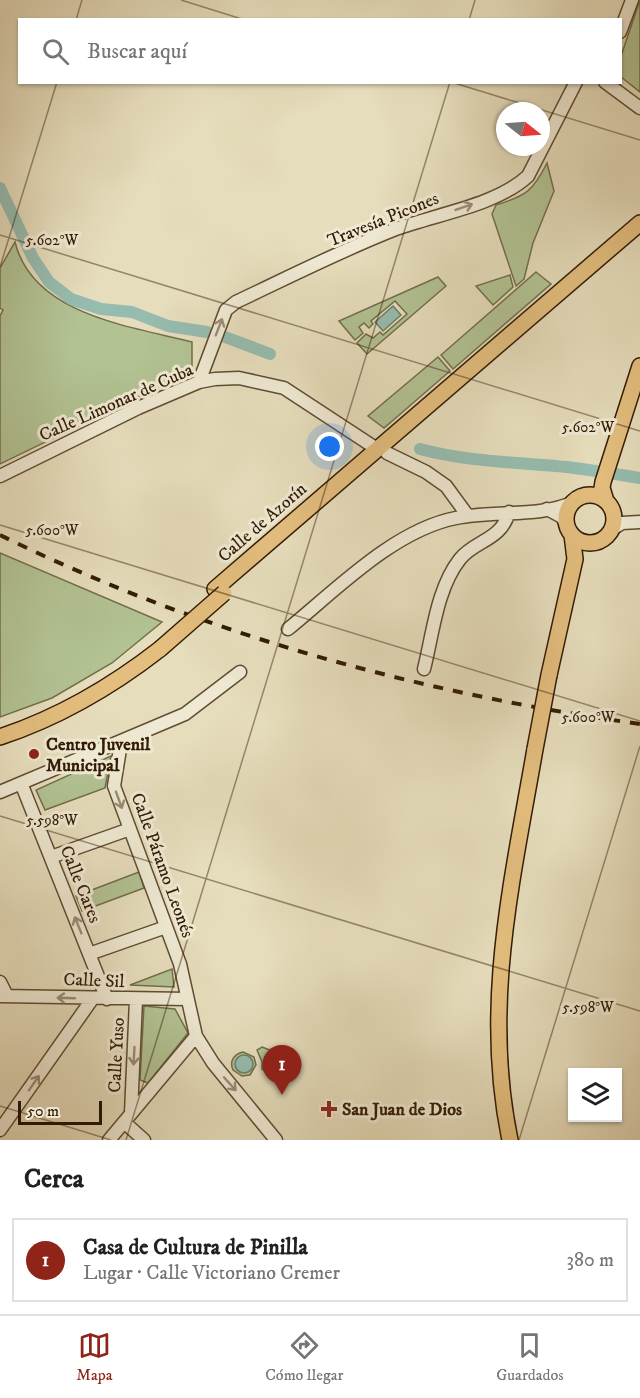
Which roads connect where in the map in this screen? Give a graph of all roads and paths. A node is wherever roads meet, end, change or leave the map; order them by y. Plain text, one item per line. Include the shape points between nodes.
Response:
1 (632, 0) edge
2 (622, 29) edge
3 (575, 84) edge
4 (608, 84) edge
5 (640, 108) edge
6 (640, 223) edge
7 (640, 236) edge
8 (640, 366) edge
9 (199, 382) junction
10 (382, 451) junction
11 (605, 475) junction
12 (0, 476) edge
13 (581, 499) junction
14 (547, 509) junction
15 (509, 512) junction
16 (468, 516) junction
17 (613, 517) junction
18 (640, 522) edge
19 (570, 531) junction
20 (596, 542) junction
21 (575, 559) junction
22 (288, 629) dead end
23 (155, 646) junction
24 (424, 669) dead end
25 (240, 672) dead end
26 (0, 726) edge
27 (0, 737) edge
28 (122, 743) junction
29 (21, 783) junction
30 (0, 792) edge
31 (130, 829) junction
32 (51, 857) junction
33 (166, 927) junction
34 (89, 954) junction
35 (0, 982) edge
36 (4, 996) edge
37 (93, 998) junction
38 (107, 999) junction
39 (136, 999) junction
40 (187, 999) junction
41 (196, 1036) junction
42 (127, 1117) junction
43 (0, 1130) edge
44 (110, 1140) edge
45 (144, 1140) edge
46 (276, 1140) edge
47 (510, 1140) edge

1 - 2 street
9 -> 3 street, Travesía Picones via 225,310 236,302 395,230 519,185 528,176
4 - 5 street
6 - 10 main road, Calle de Azorín
7 - 10 main road, Calle de Azorín
8 - 11 main road
9 - 10 street, Calle Limonar de Cuba via 239,378 284,388
9 - 12 street, Calle Limonar de Cuba
10 - 16 street, Calle Limonar de Cuba via 446,486
10 - 23 main road, Calle de Azorín, bridge
11 - 13 main road
11 - 17 main road via 602,488
13 - 14 street
13 - 17 main road
13 - 19 main road via 568,511
14 - 15 street
14 - 19 street via 562,517
15 - 16 street
15 - 24 street via 492,538 462,556 446,579
16 - 22 street via 423,527 368,563
17 - 18 street
17 - 20 main road via 606,538
19 - 20 main road via 586,543
19 - 21 main road
20 - 21 main road
21 - 47 main road, bridge via 535,749 503,941 497,1008 498,1065
23 - 26 main road, Calle de Azorín via 80,693 20,721
23 - 27 main road, Calle de Azorín via 123,678 89,699
25 - 28 street via 185,714
28 - 29 street
28 -> 31 street, Calle Páramo Leonés via 114,786
29 - 30 street
29 - 32 street, Calle Cares
31 - 32 street
31 - 33 street, Calle Páramo Leonés
34 -> 32 street, Calle Cares
33 - 34 street
33 - 40 street, Calle Páramo Leonés via 180,964
34 - 38 street, Calle Cares
35 - 36 street
37 -> 36 street, Calle Sil
37 - 38 street, Calle Sil
43 -> 37 street
38 - 39 street, Calle Sil
39 - 40 street, Calle Sil
39 -> 42 street, Calle Yuso
40 - 41 street, Calle Páramo Leonés
41 - 42 street, Calle Yuso
41 -> 46 street, Calle Páramo Leonés
42 - 44 street, Calle Yuso
42 - 45 street

